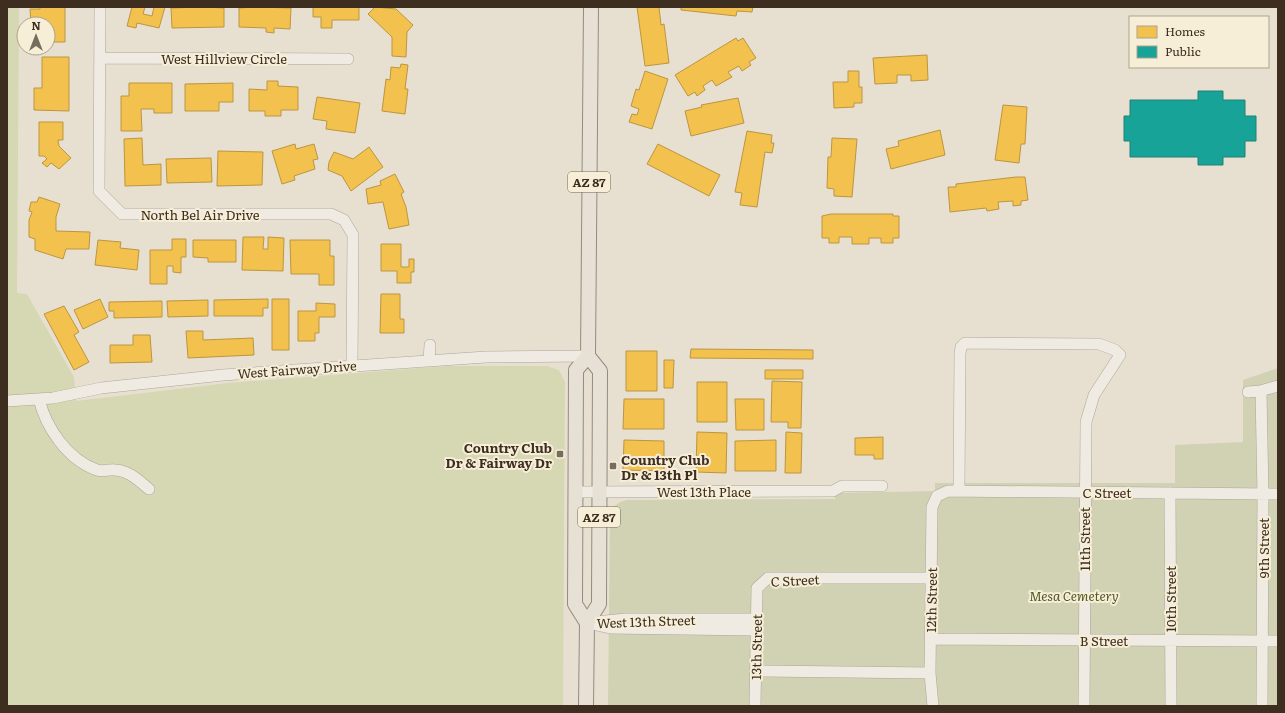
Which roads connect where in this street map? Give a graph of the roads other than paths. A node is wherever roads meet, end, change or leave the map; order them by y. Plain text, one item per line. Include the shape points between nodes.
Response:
1 (100, 7) edge
2 (590, 7) edge
3 (100, 58) junction
4 (348, 59) dead end
5 (430, 345) dead end
6 (588, 356) junction
7 (429, 360) junction
8 (352, 366) junction
9 (1278, 386) edge
10 (1262, 391) junction
11 (1248, 392) dead end
12 (40, 399) junction
13 (7, 401) edge
14 (882, 486) dead end
15 (149, 489) dead end
16 (959, 491) junction
17 (575, 492) junction
18 (599, 492) junction
19 (1084, 492) junction
20 (1170, 493) junction
21 (1263, 494) junction
22 (1278, 494) edge
23 (937, 496) joint
24 (931, 578) junction
25 (757, 588) joint
26 (587, 623) junction
27 (756, 625) junction
28 (931, 639) junction
29 (1084, 640) junction
30 (1171, 640) junction
31 (1262, 640) junction
32 (1278, 640) edge
33 (755, 671) junction
34 (930, 673) junction
35 (586, 706) edge
36 (755, 706) edge
37 (933, 706) edge
38 (1084, 706) edge
39 (1171, 706) edge
40 (1262, 706) edge

1 - 3 street, North Bel Air Drive
2 - 6 main road, AZ 87
3 - 4 street, West Hillview Circle
3 - 8 street, North Bel Air Drive via 99,191 122,214 331,214 344,220 353,235
5 - 7 street
6 - 7 street, West Fairway Drive
6 - 17 main road, AZ 87 via 576,370
6 - 18 main road, AZ 87 via 600,371
7 - 8 street, West Fairway Drive
8 - 12 street, West Fairway Drive via 223,374 101,388
9 - 10 street
10 - 11 street
10 - 21 street, 9th Street
12 - 13 street, West Fairway Drive
12 - 15 street via 54,434 69,451 99,471 128,472
14 - 18 street, West 13th Place via 842,486 833,491
16 - 19 street, C Street
16 - 19 street, 11th Street via 961,347 971,342 1099,344 1115,350 1120,355 1094,395 1087,412
16 - 23 street, C Street via 948,491
17 - 18 street, West 13th Place
17 - 26 main road, AZ 87 via 575,604
18 - 26 main road, AZ 87 via 599,604
19 - 20 street, C Street
19 - 29 street, 11th Street
20 - 21 street, C Street
20 - 30 street, 10th Street
21 - 22 street, C Street
21 - 31 street, 9th Street
23 - 24 street, 12th Street via 932,507
24 - 25 street, C Street via 768,578
24 - 28 street, 12th Street
25 - 27 street, 13th Street
26 - 27 street, West 13th Street via 626,619
26 - 35 main road
27 - 33 street, 13th Street
28 - 29 street, B Street
28 - 34 street, 12th Street
29 - 30 street, B Street
29 - 38 street, 11th Street
30 - 31 street, B Street
30 - 39 street, 10th Street
31 - 32 street, B Street
31 - 40 street, 9th Street
33 - 34 street
33 - 36 street, 13th Street
34 - 37 street, 12th Street

